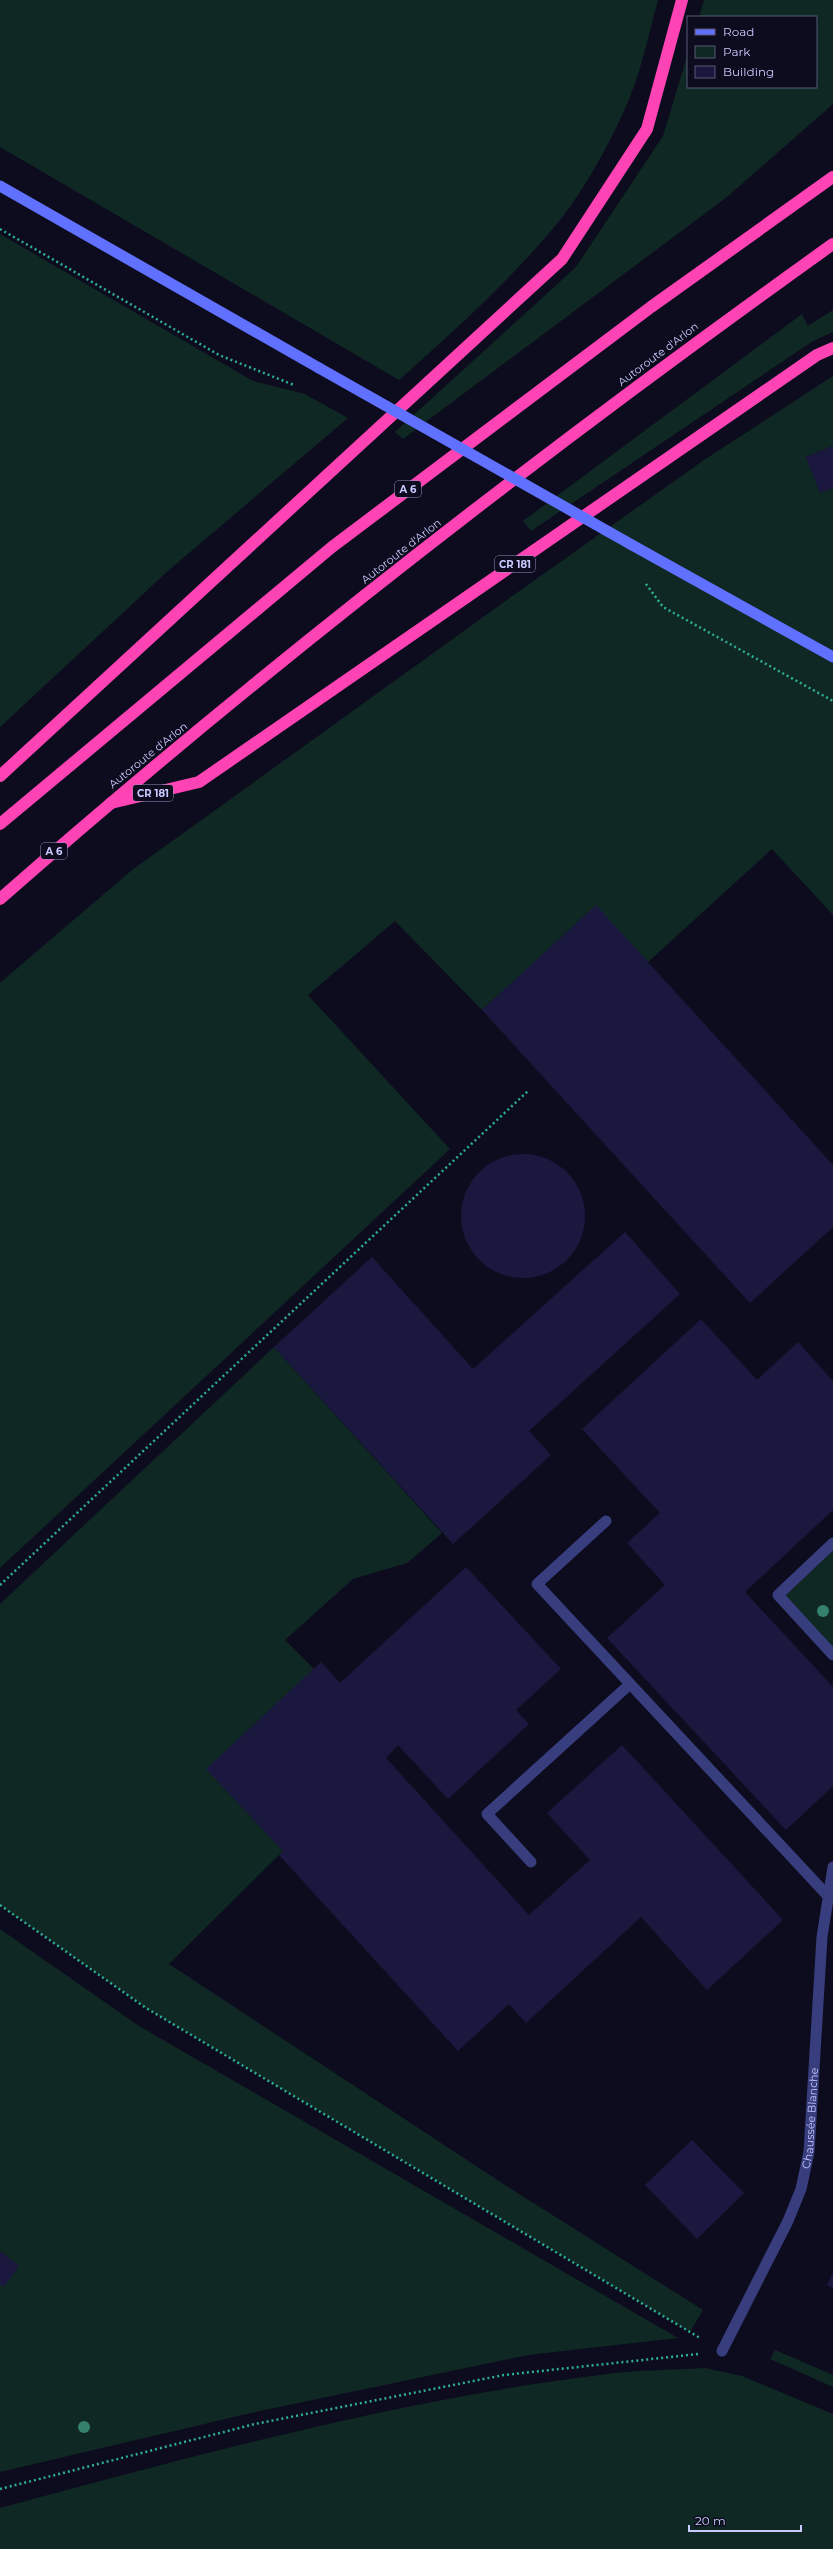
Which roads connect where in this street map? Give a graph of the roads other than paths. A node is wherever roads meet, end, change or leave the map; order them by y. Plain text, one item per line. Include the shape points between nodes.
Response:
1 (682, 0) edge
2 (833, 177) edge
3 (0, 186) edge
4 (833, 244) edge
5 (833, 348) edge
6 (833, 657) edge
7 (0, 776) edge
8 (108, 804) junction
9 (0, 824) edge
10 (0, 899) edge
11 (606, 1521) dead end
12 (833, 1543) edge
13 (833, 1655) edge
14 (630, 1684) junction
15 (531, 1862) dead end
16 (833, 1867) edge
17 (827, 1895) junction
18 (722, 2351) road end

1 - 7 highway via 647,129 562,258
2 - 9 highway, A 6 via 650,307 332,547
3 - 6 main road, bridge
4 - 8 highway, Autoroute d'Arlon / A 6 via 680,353 377,586
5 - 8 highway, CR 181 via 817,355 198,782
8 - 10 highway, Autoroute d'Arlon / A 6
11 - 14 street via 537,1584
12 - 13 street via 778,1595
14 - 15 street via 487,1814
14 - 17 street
16 - 17 street, Chaussée Blanche
17 - 18 street, Chaussée Blanche via 809,2152 801,2189 788,2221

